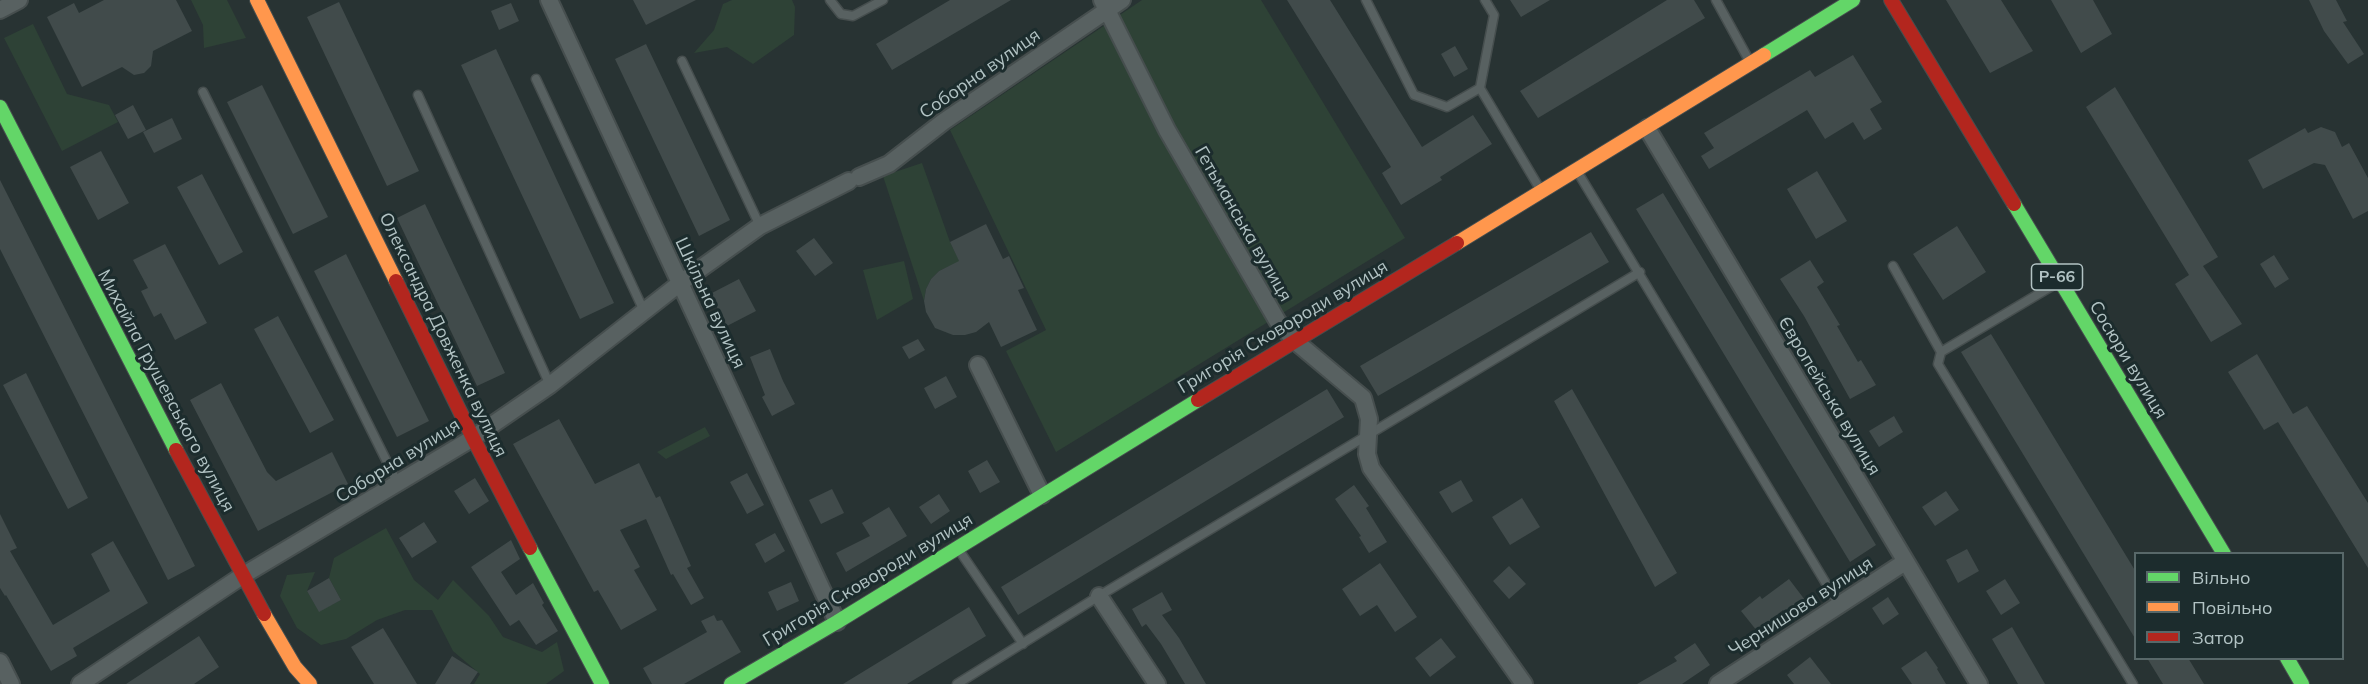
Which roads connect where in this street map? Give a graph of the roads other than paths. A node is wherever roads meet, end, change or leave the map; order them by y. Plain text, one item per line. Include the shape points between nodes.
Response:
1 (20, 0) edge
2 (257, 0) edge
3 (549, 0) edge
4 (830, 0) edge
5 (883, 0) edge
6 (1122, 0) edge
7 (1366, 0) edge
8 (1485, 0) edge
9 (1716, 0) edge
10 (1853, 0) edge
11 (1891, 0) edge
12 (1104, 5) edge
13 (0, 10) edge
14 (682, 61) dead end
15 (1750, 62) junction
16 (536, 79) dead end
17 (1480, 88) junction
18 (203, 92) dead end
19 (418, 95) dead end
20 (0, 107) edge
21 (1647, 128) junction
22 (1576, 170) junction
23 (1541, 191) junction
24 (760, 226) junction
25 (1893, 266) dead end
26 (1640, 272) junction
27 (2060, 281) junction
28 (679, 284) junction
29 (644, 311) junction
30 (1295, 341) junction
31 (1941, 352) junction
32 (978, 365) dead end
33 (550, 385) junction
34 (1368, 435) junction
35 (473, 438) junction
36 (398, 485) junction
37 (1042, 495) junction
38 (957, 548) junction
39 (2222, 552) edge
40 (1905, 562) junction
41 (242, 576) junction
42 (1099, 596) junction
43 (1839, 605) junction
44 (837, 622) junction
45 (1023, 644) junction
46 (2288, 660) edge
47 (0, 662) edge
48 (11, 684) edge
49 (80, 684) edge
50 (310, 684) edge
51 (602, 684) edge
52 (731, 684) edge
53 (957, 684) edge
54 (1157, 684) edge
55 (1524, 684) edge
56 (1718, 684) edge
57 (1978, 684) edge
58 (2133, 684) edge
59 (2302, 684) edge

1 - 13 street
2 - 35 street, Олександра Довженка вулиця
3 - 28 street, Шкільна вулиця
4 - 5 lane via 841,14 853,16
6 - 12 street, Соборна вулиця
7 - 17 lane via 1414,95 1447,106
8 - 17 lane via 1494,15
9 - 15 lane
10 - 15 street, Григорія Сковороди вулиця
11 - 27 street, Сосюри вулиця / Р-66
12 - 24 street, Соборна вулиця via 889,164
12 - 30 street, Гетьманська вулиця via 1167,130 1278,322
14 - 24 lane
15 - 21 street, Григорія Сковороди вулиця
16 - 29 lane
17 - 23 lane
18 - 36 lane
19 - 33 lane
20 - 41 street, Михайла Грушевського вулиця
21 - 22 street, Григорія Сковороди вулиця
21 - 40 street, Європейська вулиця
22 - 23 street, Григорія Сковороди вулиця
22 - 26 lane
23 - 30 street, Григорія Сковороди вулиця
24 - 28 street, Соборна вулиця
25 - 31 lane
26 - 34 lane
26 - 43 lane
27 - 31 lane
27 - 39 street, Сосюри вулиця / Р-66
28 - 29 street, Соборна вулиця
28 - 44 street, Шкільна вулиця
29 - 33 street, Соборна вулиця
30 - 34 street, Гетьманська вулиця via 1363,398
30 - 37 street, Григорія Сковороди вулиця
31 - 58 lane via 1938,364
32 - 37 street
33 - 35 street, Соборна вулиця
34 - 42 lane
34 - 55 street, Гетьманська вулиця via 1371,468
35 - 36 street, Соборна вулиця
35 - 51 street, Олександра Довженка вулиця
36 - 41 street, Соборна вулиця
37 - 38 street, Григорія Сковороди вулиця
38 - 44 street, Григорія Сковороди вулиця
38 - 45 lane
40 - 43 street, Чернишова вулиця
40 - 57 street, Європейська вулиця
41 - 49 street, Соборна вулиця
41 - 50 street, Михайла Грушевського вулиця via 295,668
42 - 45 lane
42 - 54 street
43 - 56 street, Чернишова вулиця
44 - 52 street, Григорія Сковороди вулиця
45 - 53 lane
46 - 59 street
47 - 48 street

